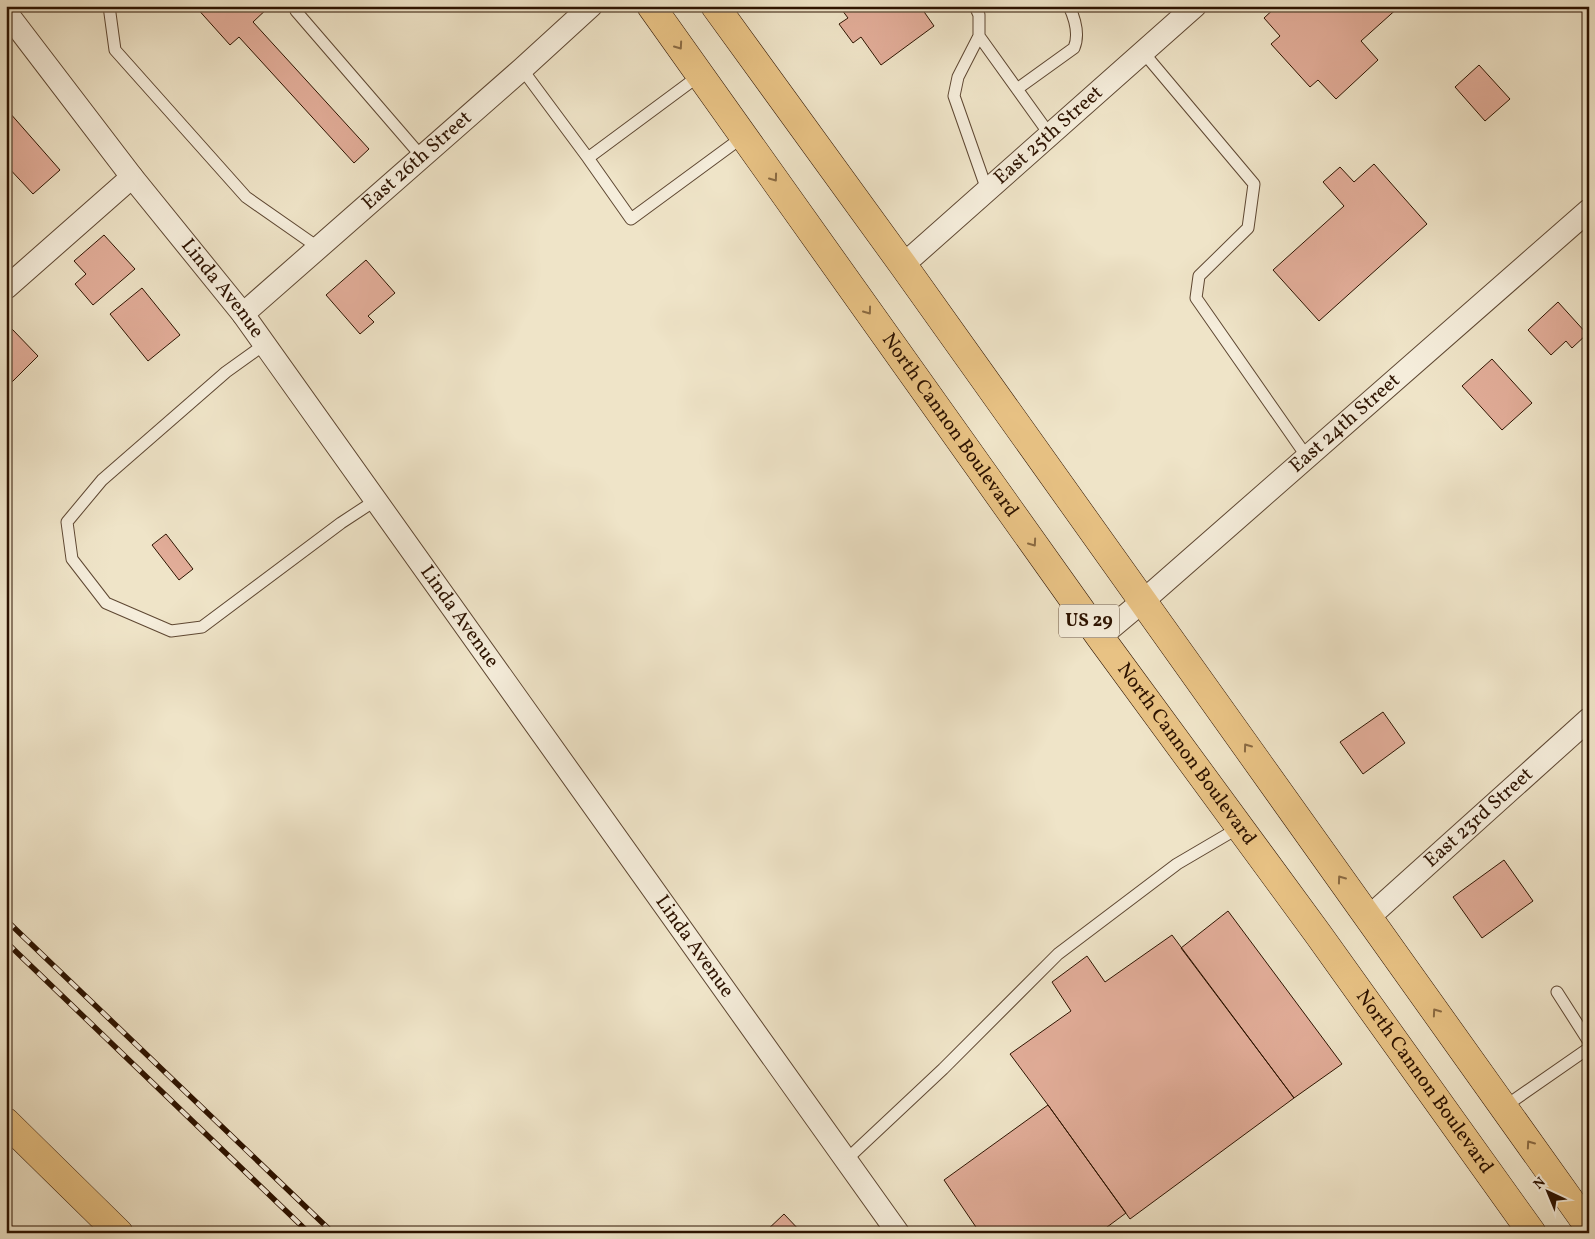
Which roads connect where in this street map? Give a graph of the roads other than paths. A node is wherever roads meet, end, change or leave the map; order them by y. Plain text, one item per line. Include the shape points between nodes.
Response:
1 (109, 6) edge
2 (302, 6) edge
3 (591, 6) edge
4 (651, 6) edge
5 (715, 6) edge
6 (974, 6) edge
7 (1069, 6) edge
8 (1195, 6) edge
9 (6, 12) edge
10 (979, 36) junction
11 (1143, 52) junction
12 (522, 69) junction
13 (700, 75) junction
14 (1017, 89) junction
15 (1050, 135) junction
16 (744, 136) junction
17 (422, 157) junction
18 (588, 158) junction
19 (132, 178) junction
20 (987, 190) junction
21 (1589, 210) edge
22 (319, 248) junction
23 (903, 265) junction
24 (6, 288) edge
25 (243, 314) junction
26 (265, 344) junction
27 (1307, 457) junction
28 (376, 500) junction
29 (1143, 601) junction
30 (1100, 637) junction
31 (1589, 719) edge
32 (1240, 827) junction
33 (1369, 918) junction
34 (1557, 992) dead end
35 (1589, 1042) edge
36 (1589, 1048) edge
37 (1504, 1107) junction
38 (6, 1122) edge
39 (846, 1160) junction
40 (1589, 1227) edge
41 (119, 1233) edge
42 (898, 1233) edge
43 (1532, 1233) edge

1 - 22 lane via 115,50 246,197
2 - 17 lane via 296,12
3 - 12 street, East 26th Street
4 -> 13 main road, North Cannon Boulevard / US 29
5 - 23 main road, US 29
6 - 10 lane via 979,16
7 - 14 lane via 1078,31 1074,48
8 - 11 street, East 25th Street
9 - 19 street, Linda Avenue
10 - 14 lane
10 - 20 lane via 958,76 954,96
11 - 15 street, East 25th Street
11 - 27 lane via 1254,184 1248,228 1199,276 1196,298
12 - 17 street, East 26th Street
12 - 18 lane
13 - 16 main road, North Cannon Boulevard / US 29
13 - 18 lane
14 - 15 lane
15 - 20 street, East 25th Street
16 - 18 lane via 631,219
16 -> 30 main road, North Cannon Boulevard / US 29
17 - 22 street, East 26th Street
19 - 24 street
19 - 25 street, Linda Avenue
20 - 23 street, East 25th Street
21 - 27 street, East 24th Street
22 - 25 street, East 26th Street
23 - 29 main road, US 29
25 - 26 street, Linda Avenue
26 - 28 street, Linda Avenue
26 - 28 lane via 226,372 102,480 67,522 72,560 106,603 171,631 202,627
27 - 29 street, East 24th Street
28 - 39 street, Linda Avenue
29 - 30 street, East 24th Street
33 -> 29 main road, US 29
30 - 32 main road, North Cannon Boulevard / US 29
31 - 33 street, East 23rd Street
32 - 39 lane via 1177,864 1058,954
32 - 43 main road, North Cannon Boulevard / US 29
37 -> 33 main road, US 29
34 - 35 lane
36 - 37 lane
40 -> 37 main road, US 29
38 - 41 main road
39 - 42 street, Linda Avenue

